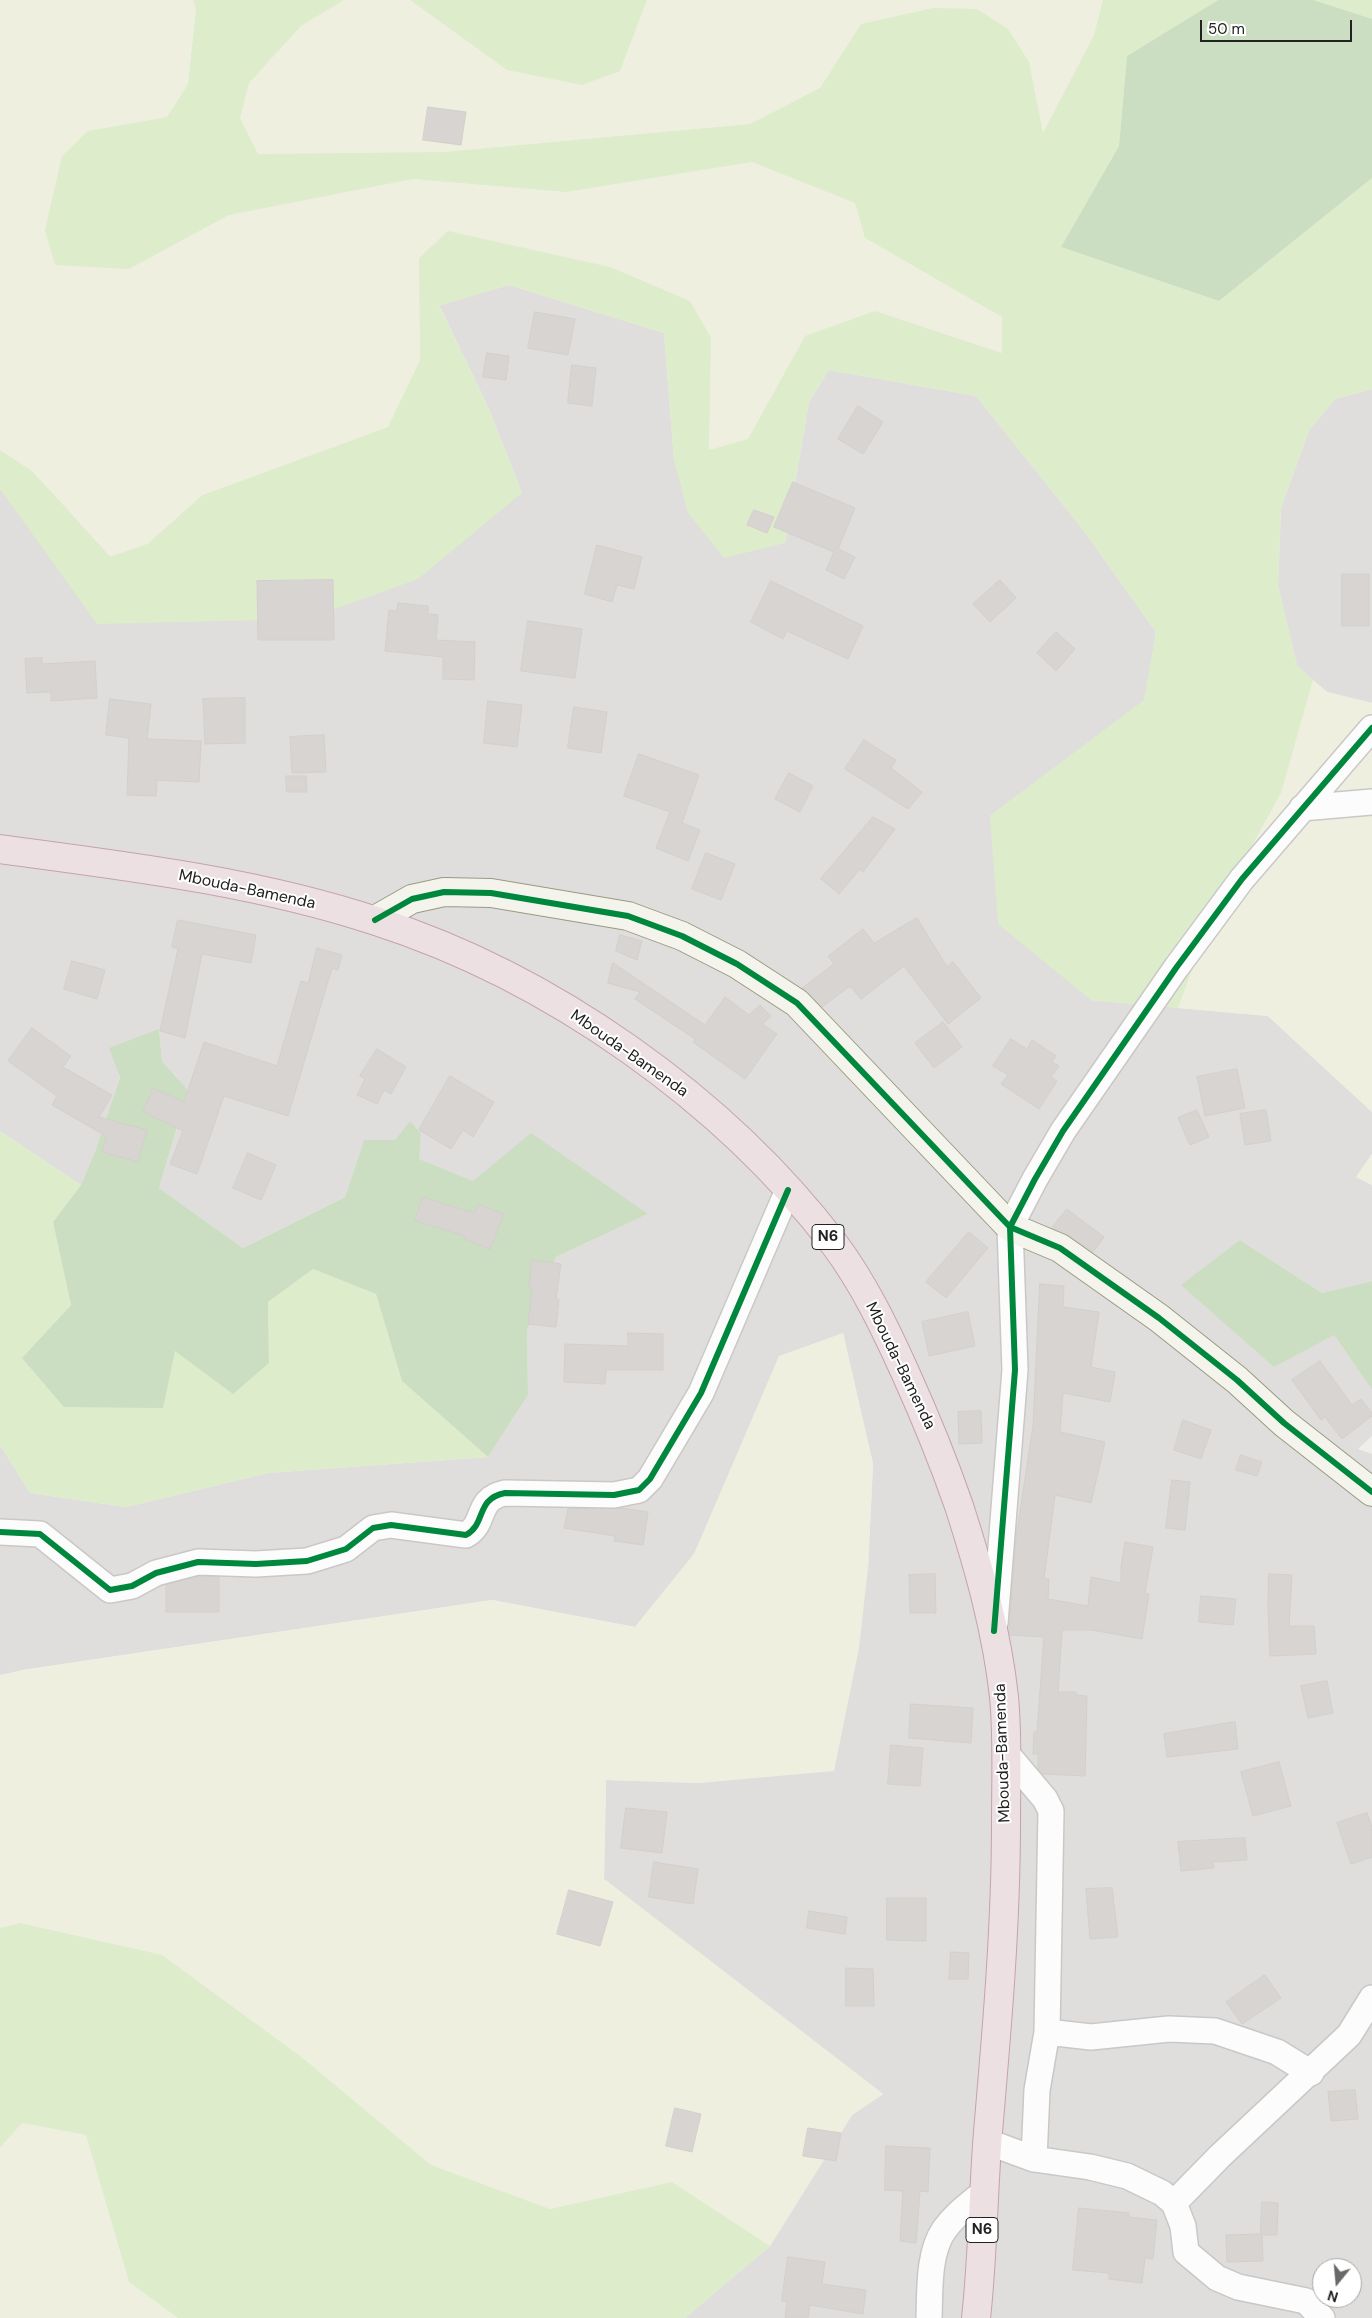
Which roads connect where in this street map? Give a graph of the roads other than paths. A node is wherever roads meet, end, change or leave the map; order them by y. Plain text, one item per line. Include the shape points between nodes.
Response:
1 (1372, 728) edge
2 (1372, 802) edge
3 (1302, 808) junction
4 (0, 849) edge
5 (374, 920) junction
6 (788, 1190) junction
7 (1010, 1226) junction
8 (1372, 1492) edge
9 (0, 1532) edge
10 (994, 1632) junction
11 (1006, 1754) junction
12 (1372, 1998) edge
13 (1047, 2032) junction
14 (1312, 2073) junction
15 (988, 2142) junction
16 (1034, 2158) junction
17 (984, 2192) junction
18 (1174, 2203) junction
19 (928, 2318) edge
20 (976, 2318) edge
21 (1322, 2318) edge

1 - 3 street
2 - 3 street
3 - 7 street via 1242,879 1062,1131
4 - 5 highway, Mbouda-Bamenda / N6 via 259,889
5 - 6 highway, Mbouda-Bamenda / N6 via 441,944 525,983 588,1023 664,1075 731,1130
5 - 7 street via 412,899 444,892 491,893 628,916 682,936 737,964 796,1003
6 - 9 street via 701,1393 650,1479 638,1490 614,1495 494,1496 485,1503 473,1531 466,1536 390,1525 373,1528 346,1549 308,1561 256,1564 198,1562 156,1573 132,1586 110,1590 40,1534
6 - 10 highway, Mbouda-Bamenda / N6 via 836,1247 880,1318 941,1451
7 - 8 street via 1060,1248 1159,1318
7 - 10 street via 1015,1370
10 - 11 highway, Mbouda-Bamenda / N6 via 1004,1698
11 - 13 street via 1045,1799 1051,1811
11 - 15 highway, Mbouda-Bamenda / N6 via 1006,1908
12 - 14 street via 1349,2035
13 - 14 street via 1091,2037 1169,2029 1214,2031 1278,2052
13 - 16 street via 1037,2090
14 - 18 street via 1220,2156
15 - 16 street
15 - 17 highway, Mbouda-Bamenda / N6
16 - 18 street via 1126,2176 1162,2193
17 - 19 street via 956,2215 943,2231 935,2254
17 - 20 highway, Mbouda-Bamenda / N6
18 - 21 street via 1183,2226 1186,2252 1217,2278 1306,2301

